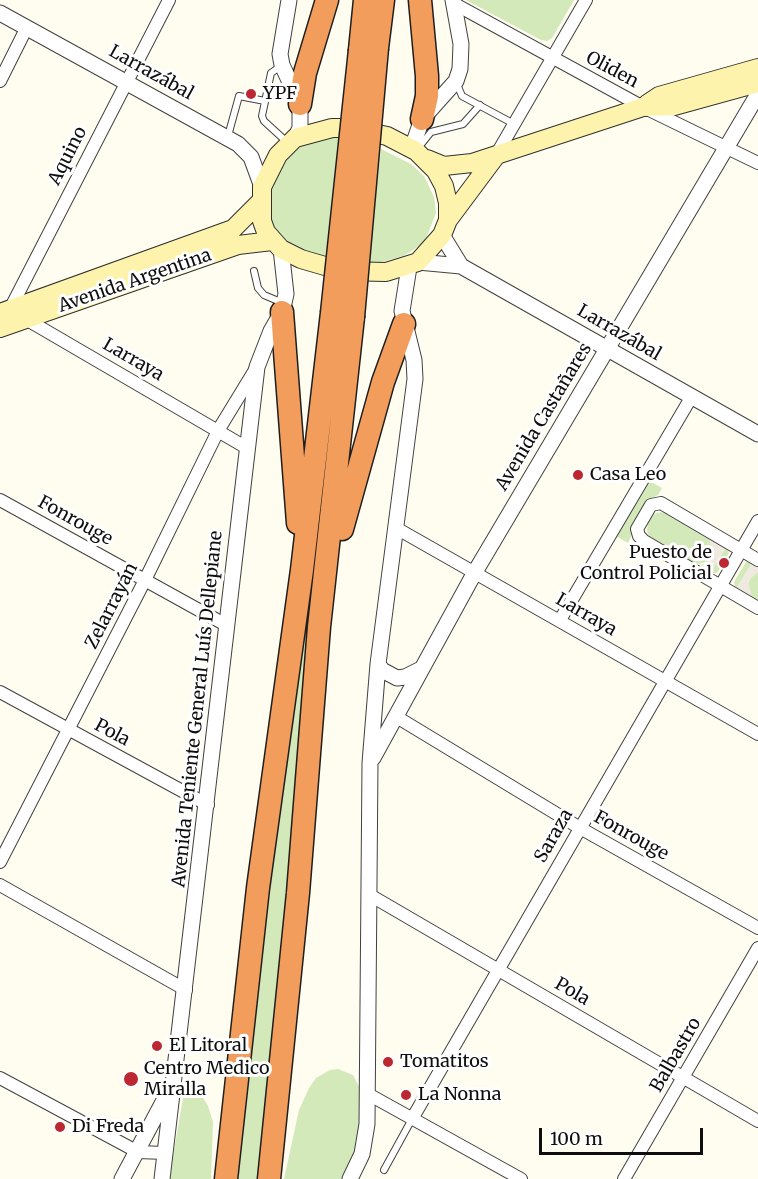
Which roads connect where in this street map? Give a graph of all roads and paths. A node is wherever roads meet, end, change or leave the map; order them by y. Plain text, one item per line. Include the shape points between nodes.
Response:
1 (169, 0) edge
2 (289, 0) edge
3 (327, 0) edge
4 (365, 0) edge
5 (383, 0) edge
6 (420, 0) edge
7 (586, 0) edge
8 (453, 1) edge
9 (0, 13) edge
10 (27, 27) junction
11 (369, 49) junction
12 (552, 58) junction
13 (282, 65) junction
14 (758, 68) edge
15 (0, 81) edge
16 (126, 81) junction
17 (456, 81) junction
18 (758, 83) edge
19 (758, 94) edge
20 (265, 100) junction
21 (300, 104) junction
22 (480, 105) junction
23 (644, 107) junction
24 (422, 119) junction
25 (514, 124) junction
26 (228, 138) junction
27 (292, 141) junction
28 (727, 148) junction
29 (418, 152) junction
30 (495, 157) junction
31 (758, 163) edge
32 (261, 194) junction
33 (445, 227) junction
34 (277, 245) junction
35 (414, 265) junction
36 (461, 266) junction
37 (254, 271) dead end
38 (283, 308) junction
39 (343, 315) junction
40 (2, 318) edge
41 (27, 319) junction
42 (404, 324) junction
43 (607, 348) junction
44 (257, 367) junction
45 (692, 396) junction
46 (219, 429) junction
47 (758, 435) edge
48 (247, 448) junction
49 (0, 500) edge
50 (758, 521) edge
51 (396, 528) junction
52 (741, 550) junction
53 (758, 560) edge
54 (302, 570) junction
55 (475, 572) junction
56 (145, 580) junction
57 (720, 586) junction
58 (758, 608) edge
59 (560, 620) junction
60 (226, 625) junction
61 (319, 627) junction
62 (378, 664) junction
63 (421, 669) junction
64 (665, 680) junction
65 (0, 692) edge
66 (395, 716) junction
67 (69, 730) junction
68 (758, 734) edge
69 (370, 763) junction
70 (208, 805) junction
71 (580, 828) junction
72 (0, 862) edge
73 (0, 885) edge
74 (368, 894) junction
75 (758, 928) edge
76 (758, 948) edge
77 (496, 969) junction
78 (186, 990) junction
79 (0, 1078) edge
80 (176, 1078) junction
81 (683, 1078) junction
82 (368, 1094) junction
83 (412, 1119) junction
84 (758, 1121) edge
85 (138, 1152) junction
86 (165, 1153) junction
87 (384, 1170) dead end
88 (122, 1179) edge
89 (162, 1179) edge
90 (226, 1179) edge
91 (269, 1179) edge
92 (350, 1179) edge
93 (521, 1179) edge
94 (624, 1179) edge

1 - 16 street, Aquino
2 - 13 street via 281,39
3 - 21 highway
4 - 11 highway
5 - 11 highway
6 - 24 highway via 428,76
7 - 12 street
8 - 12 street, Oliden
8 - 17 street via 462,57
9 - 10 street, Larrazábal
10 - 15 street
10 - 16 street, Larrazábal
11 - 39 highway, bridge
12 - 23 street, Oliden
12 - 25 street
13 - 20 lane via 271,73
13 - 21 street
14 - 23 main road via 659,96
16 - 26 street, Larrazábal
16 - 40 street, Aquino
17 - 22 lane via 462,96
17 - 24 street
18 - 23 main road via 674,106
19 - 28 street, Avenida Castañares
20 - 26 lane via 239,96
20 - 27 lane via 264,121
21 - 27 street via 300,128
22 - 25 lane
22 - 29 lane via 463,124 431,132
23 - 28 street, Oliden
23 - 30 main road
24 - 29 street
25 - 30 street
26 - 32 street, Larrazábal via 251,157
27 - 29 main road via 313,131 350,128 387,136
27 - 32 main road via 278,155
28 - 31 street, Oliden
28 - 43 street, Avenida Castañares
29 - 30 main road via 452,166
29 - 33 main road via 444,186 448,203
30 - 33 main road
32 - 34 main road via 262,221
32 - 40 main road, Avenida Argentina via 232,229
33 - 35 main road
33 - 36 street, Larrazábal
34 - 35 main road via 301,259 342,271 386,272
34 - 38 street, Avenida Teniente General Luís Dellepiane via 286,279
34 - 41 main road, Avenida Argentina via 238,245
35 - 36 street, Larrazábal
35 - 42 street via 402,300
36 - 43 street, Larrazábal
37 - 38 lane via 258,288
38 - 44 street, Avenida Teniente General Luís Dellepiane
38 - 54 highway
39 - 54 highway
39 - 61 highway
40 - 41 main road, Avenida Argentina
41 - 46 street, Larraya
42 - 51 street via 415,379
42 - 61 highway via 350,499
43 - 45 street, Larrazábal
43 - 55 street, Avenida Castañares
44 - 46 street, Zelarrayán
44 - 48 street, Avenida Teniente General Luís Dellepiane
45 - 47 street, Larrazábal
45 - 59 street
46 - 48 street, Larraya
46 - 56 street, Zelarrayán
48 - 60 street, Avenida Teniente General Luís Dellepiane
49 - 56 street, Fonrouge
50 - 52 street, Saraza
51 - 55 street, Larraya
51 - 62 street
52 - 53 street
52 - 57 street, Saraza
52 - 57 street via 665,504 651,505 638,529 639,536
54 - 90 highway via 258,888
55 - 59 street, Larraya
55 - 63 street, Avenida Castañares
56 - 60 street, Fonrouge
56 - 67 street, Zelarrayán
57 - 58 street
57 - 64 street, Saraza
59 - 64 street, Larraya
60 - 70 street, Avenida Teniente General Luís Dellepiane
61 - 91 highway via 298,893
62 - 63 street via 397,678
62 - 69 street
63 - 66 street, Avenida Castañares
64 - 68 street, Larraya
64 - 71 street, Saraza
65 - 67 street, Pola
66 - 69 street, Avenida Castañares
66 - 71 street, Fonrouge
67 - 70 street, Pola
67 - 72 street, Zelarrayán
69 - 74 street
70 - 78 street, Avenida Teniente General Luís Dellepiane
71 - 75 street, Fonrouge
71 - 77 street, Saraza
73 - 78 street
74 - 77 street, Pola
74 - 82 street
76 - 81 street, Balbastro
77 - 81 street, Pola
77 - 83 street, Saraza
78 - 80 street, Avenida Teniente General Luís Dellepiane
79 - 85 street
80 - 85 street
80 - 86 street, Avenida Teniente General Luís Dellepiane
81 - 84 street, Pola
81 - 94 street, Balbastro
82 - 83 street
82 - 92 street via 362,1154
83 - 87 lane, Saraza
83 - 93 street
85 - 86 street
85 - 88 street
86 - 89 street, Avenida Teniente General Luís Dellepiane

